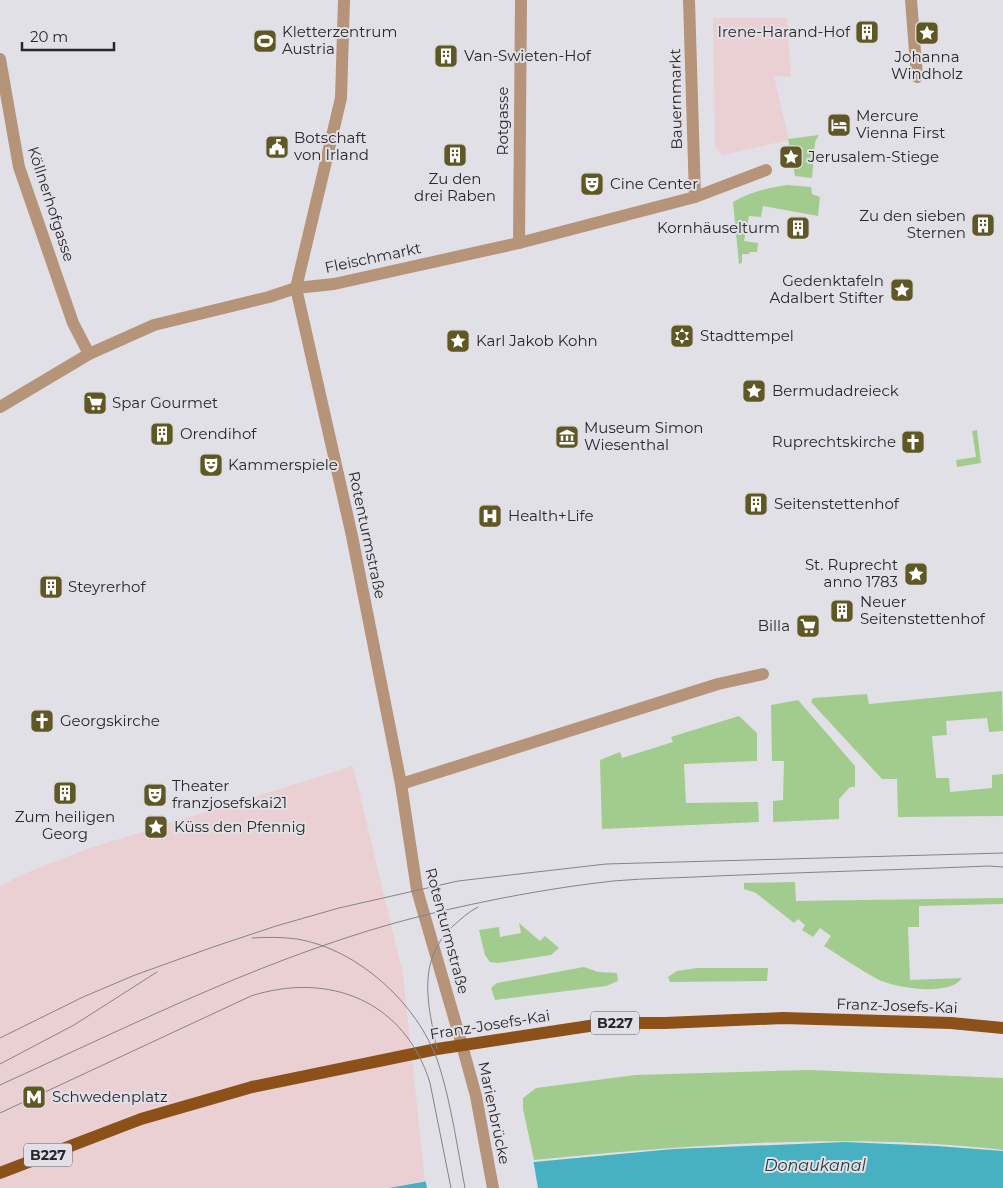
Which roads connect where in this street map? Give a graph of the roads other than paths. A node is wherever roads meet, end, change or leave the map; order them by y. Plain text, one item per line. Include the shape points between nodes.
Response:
1 (344, 0) edge
2 (521, 0) edge
3 (690, 0) edge
4 (910, 0) edge
5 (0, 59) edge
6 (916, 77) dead end
7 (766, 170) dead end
8 (694, 197) junction
9 (519, 243) junction
10 (296, 288) junction
11 (89, 354) junction
12 (0, 408) edge
13 (763, 674) dead end
14 (401, 784) junction
15 (1003, 1028) edge
16 (462, 1045) junction
17 (0, 1173) edge
18 (493, 1188) edge

1 - 10 street, Rotenturmstraße via 341,98
2 - 9 street, Rotgasse
3 - 8 street, Bauernmarkt
4 - 6 street
5 - 11 street, Köllnerhofgasse via 19,167 73,323
7 - 8 street, Fleischmarkt
8 - 9 street, Fleischmarkt
9 - 10 street, Fleischmarkt via 334,284
10 - 11 street, Fleischmarkt via 154,325
10 - 14 street, Rotenturmstraße via 352,536
11 - 12 street, Fleischmarkt
13 - 14 street via 718,684
14 - 16 street, Rotenturmstraße via 417,890
15 - 16 main road, Franz-Josefs-Kai / B227 via 951,1023 783,1018 609,1023
16 - 17 main road, Franz-Josefs-Kai / B227 via 252,1087 141,1119
16 - 18 street, Marienbrücke via 476,1096

